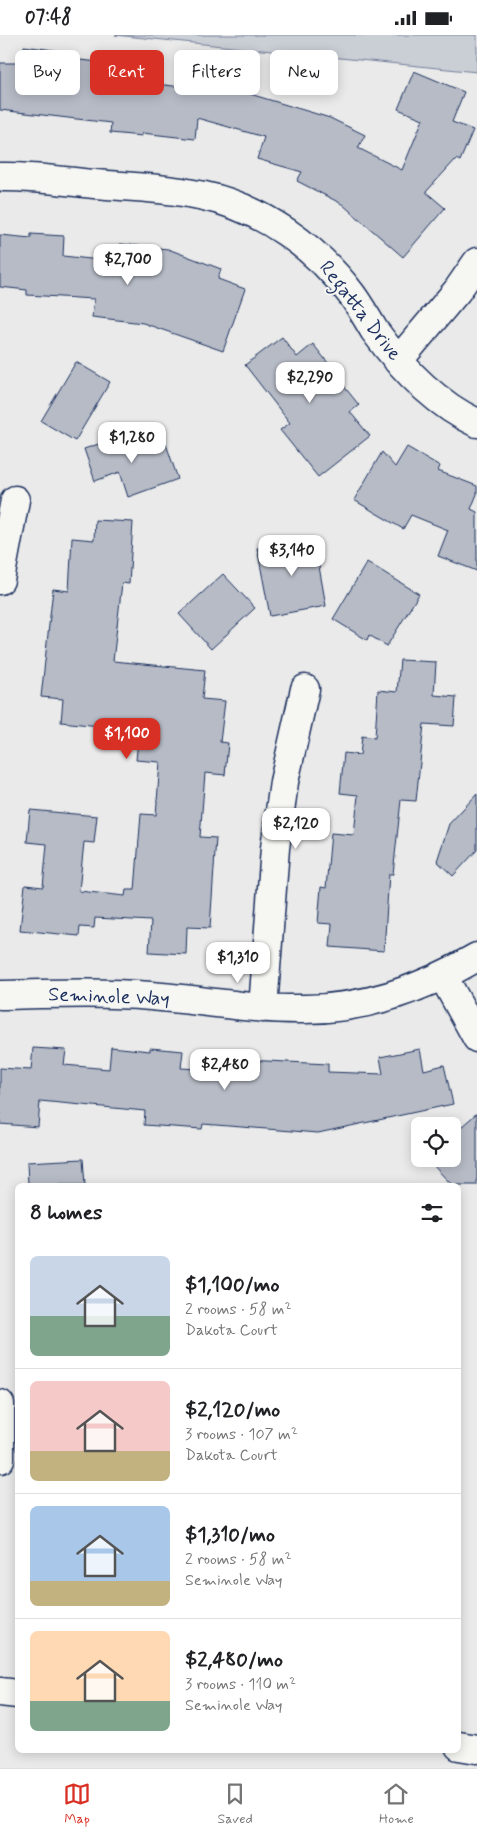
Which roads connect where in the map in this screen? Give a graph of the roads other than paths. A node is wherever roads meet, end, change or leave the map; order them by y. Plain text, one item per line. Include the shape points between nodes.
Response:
1 (0, 177) edge
2 (477, 262) edge
3 (398, 361) junction
4 (477, 423) edge
5 (15, 500) dead end
6 (0, 580) edge
7 (305, 689) dead end
8 (477, 957) edge
9 (444, 977) junction
10 (0, 995) edge
11 (263, 1008) junction
12 (477, 1038) edge
13 (0, 1404) edge
14 (0, 1459) edge
15 (0, 1692) edge
16 (15, 1694) edge
17 (461, 1746) edge
18 (477, 1749) edge

1 - 3 street, Regatta Drive via 164,189 205,196 247,210 287,232 323,261 352,295
2 - 3 street
3 - 4 street, Regatta Drive via 440,400
5 - 6 street
7 - 11 street via 284,782 275,848
8 - 9 street, Seminole Way
9 - 11 street, Seminole Way via 398,994 353,1005
9 - 12 street
10 - 11 street, Seminole Way via 150,996
13 - 14 street
15 - 16 street
17 - 18 street

